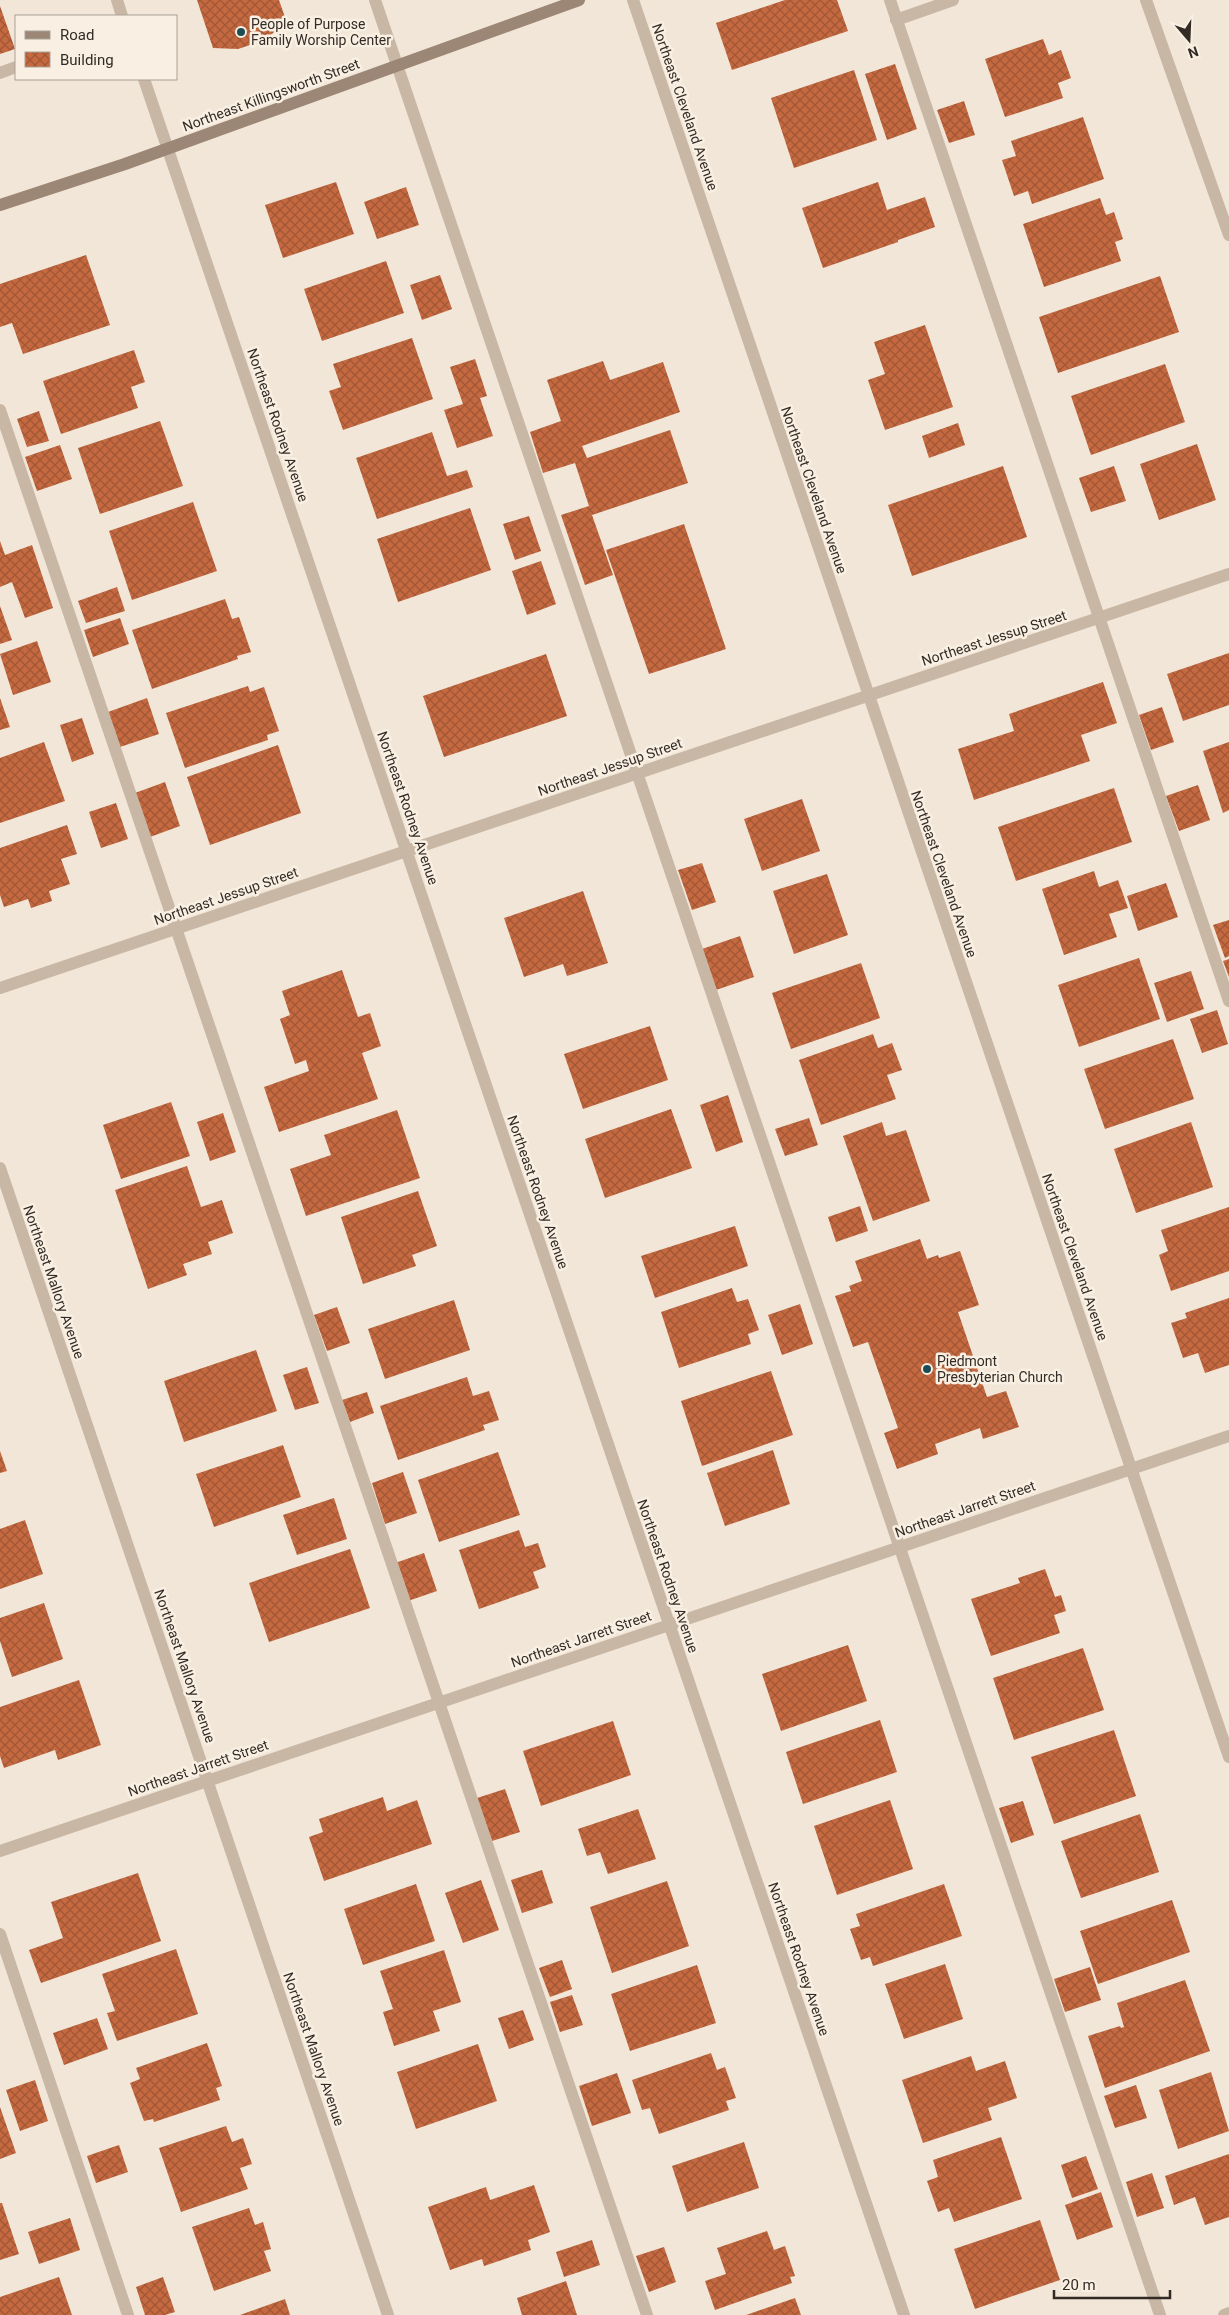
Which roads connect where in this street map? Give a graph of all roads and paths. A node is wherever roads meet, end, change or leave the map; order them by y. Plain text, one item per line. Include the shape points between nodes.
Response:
1 (117, 0) edge
2 (375, 0) edge
3 (579, 0) edge
4 (633, 0) edge
5 (890, 0) edge
6 (953, 0) edge
7 (1146, 0) edge
8 (122, 15) edge
9 (896, 20) junction
10 (397, 64) junction
11 (15, 67) edge
12 (0, 73) edge
13 (144, 80) edge
14 (168, 148) junction
15 (0, 205) edge
16 (1229, 235) edge
17 (0, 410) edge
18 (1229, 574) edge
19 (1100, 618) junction
20 (868, 696) junction
21 (638, 773) junction
22 (407, 851) junction
23 (177, 928) junction
24 (0, 988) edge
25 (1229, 1001) edge
26 (0, 1168) edge
27 (1229, 1436) edge
28 (1131, 1469) junction
29 (901, 1546) junction
30 (669, 1625) junction
31 (438, 1703) junction
32 (1229, 1757) edge
33 (208, 1781) junction
34 (0, 1851) edge
35 (0, 1934) edge
36 (1229, 2313) edge
37 (128, 2315) edge
38 (388, 2315) edge
39 (647, 2315) edge
40 (904, 2315) edge
41 (1160, 2315) edge
42 (1224, 2315) edge

1 - 8 street
2 - 10 street
3 - 10 main road, Northeast Killingsworth Street
4 - 20 street, Northeast Cleveland Avenue
5 - 9 street
6 - 9 street
7 - 16 street
9 - 19 street
10 - 14 main road, Northeast Killingsworth Street
10 - 21 street
11 - 12 street
13 - 14 street, Northeast Rodney Avenue
14 - 15 main road, Northeast Killingsworth Street
14 - 22 street, Northeast Rodney Avenue
17 - 23 street
18 - 19 street, Northeast Jessup Street
19 - 20 street, Northeast Jessup Street
19 - 25 street
20 - 21 street, Northeast Jessup Street
20 - 28 street, Northeast Cleveland Avenue
21 - 22 street, Northeast Jessup Street
21 - 29 street
22 - 23 street, Northeast Jessup Street
22 - 30 street, Northeast Rodney Avenue
23 - 24 street, Northeast Jessup Street
23 - 31 street
26 - 33 street, Northeast Mallory Avenue
27 - 28 street, Northeast Jarrett Street
28 - 29 street, Northeast Jarrett Street
28 - 32 street, Northeast Cleveland Avenue
29 - 30 street, Northeast Jarrett Street
29 - 41 street
30 - 31 street, Northeast Jarrett Street
30 - 40 street, Northeast Rodney Avenue
31 - 33 street, Northeast Jarrett Street
31 - 39 street
33 - 34 street, Northeast Jarrett Street
33 - 38 street, Northeast Mallory Avenue
35 - 37 street
36 - 42 street

